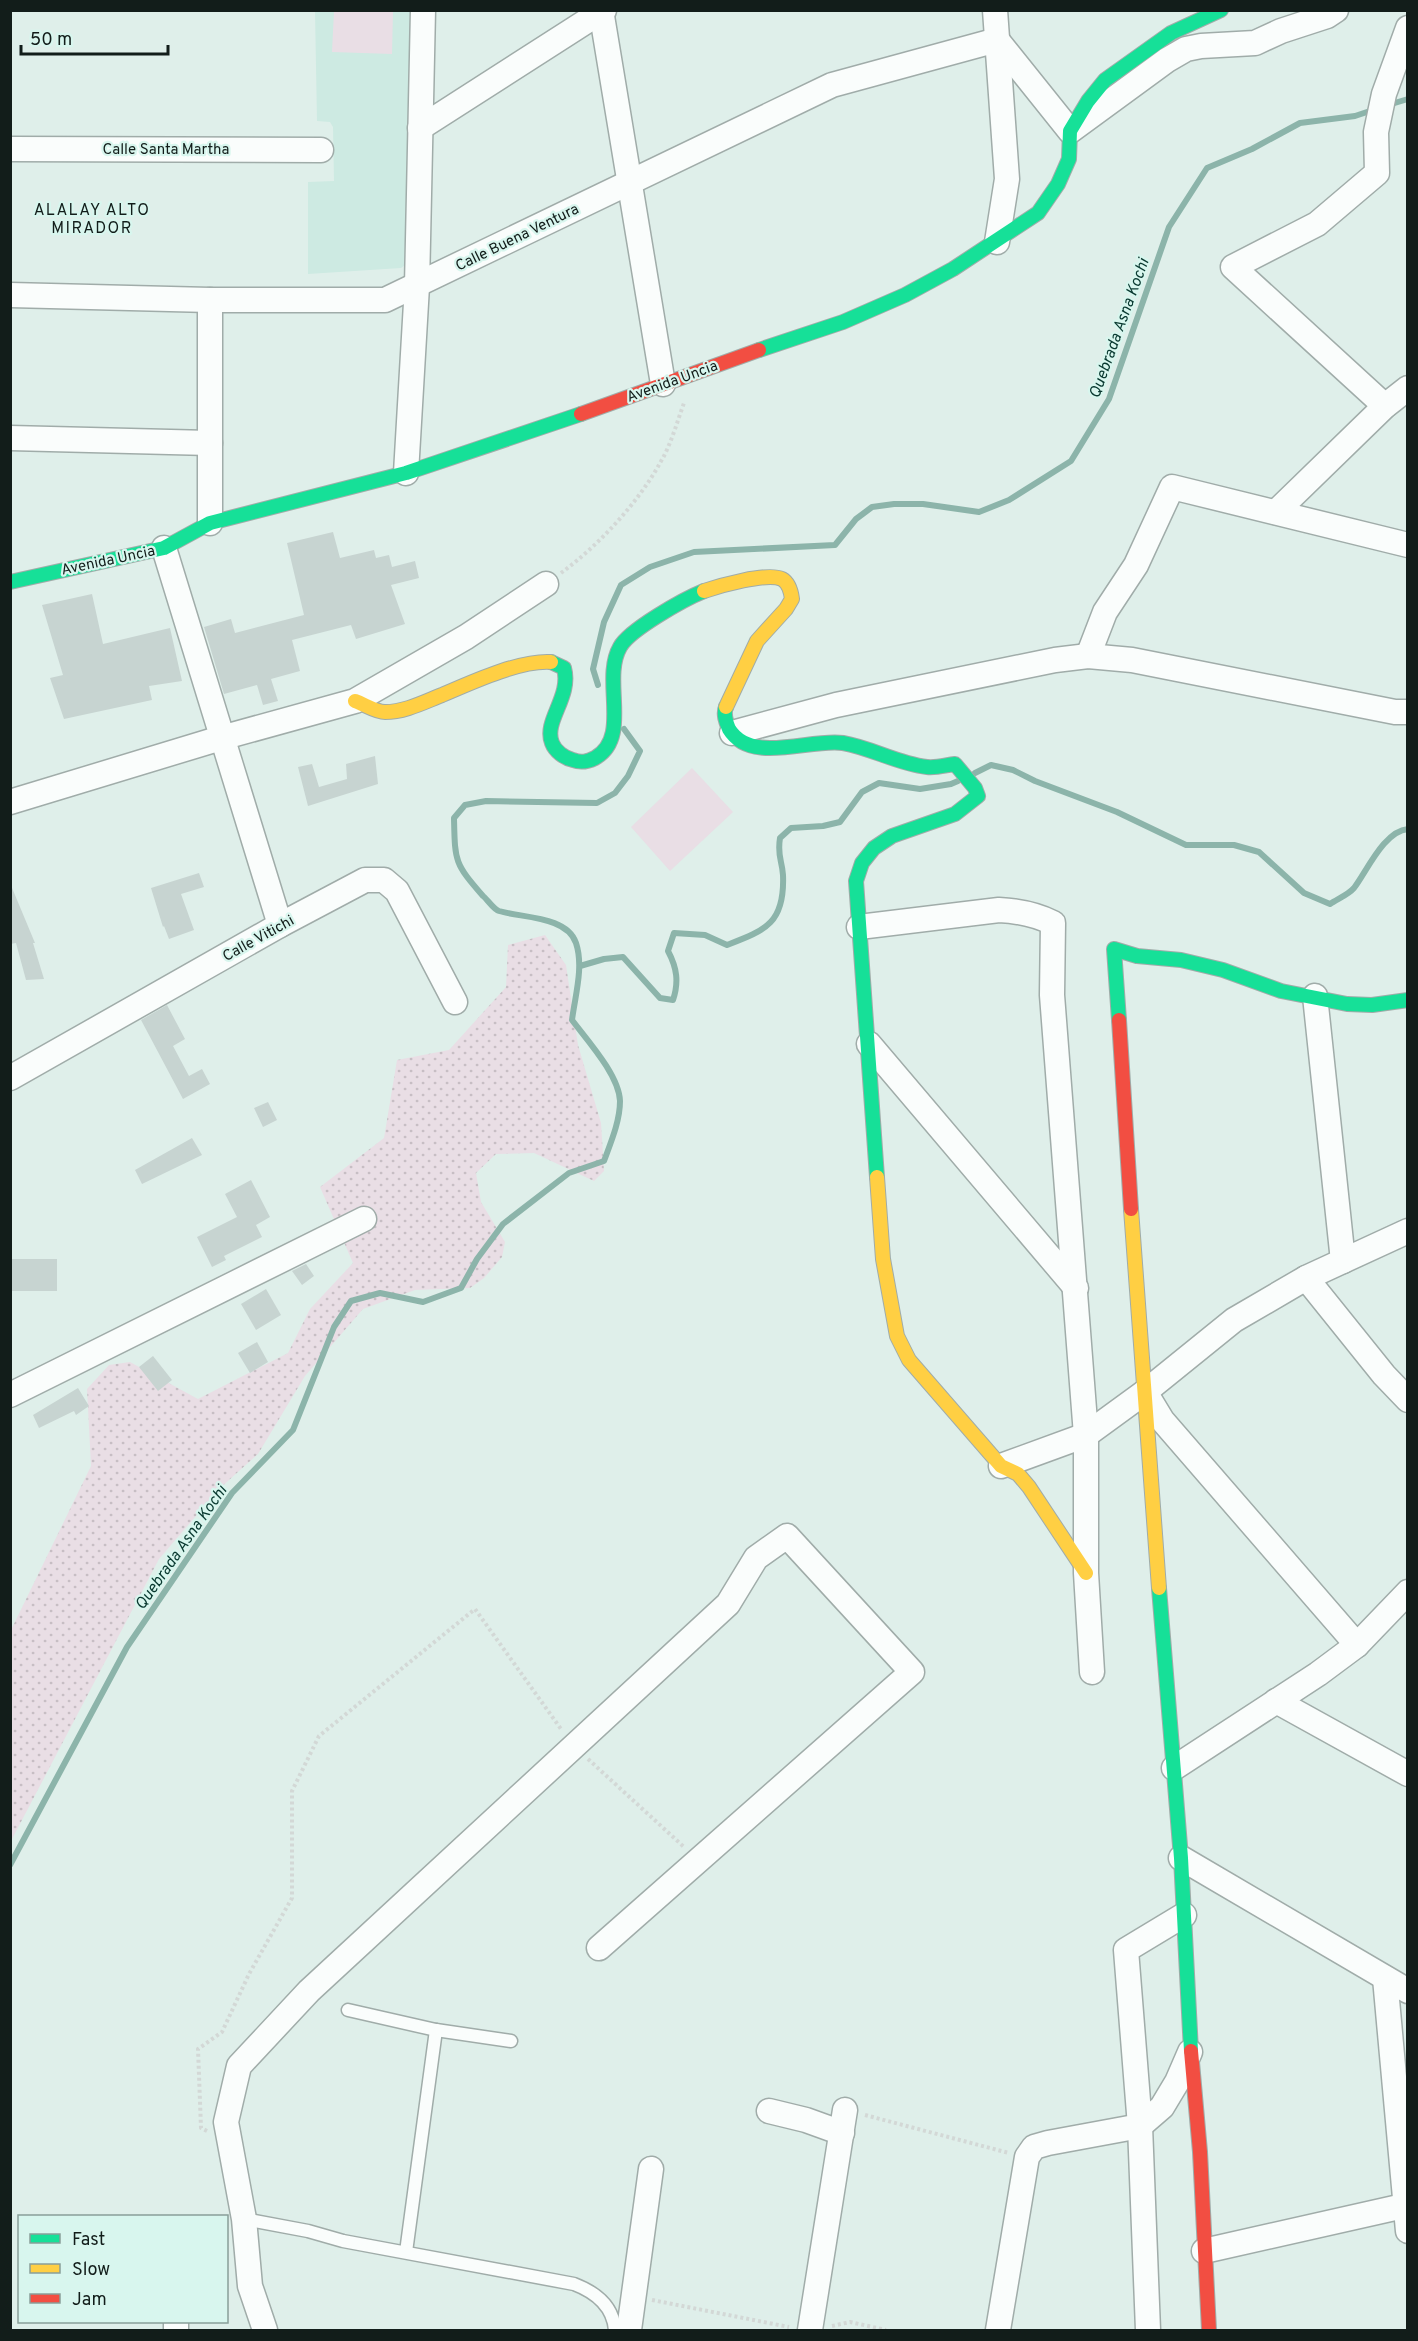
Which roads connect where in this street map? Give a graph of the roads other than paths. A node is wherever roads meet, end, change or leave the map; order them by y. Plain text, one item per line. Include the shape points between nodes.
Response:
1 (423, 10) edge
2 (995, 10) edge
3 (1221, 10) edge
4 (1336, 10) edge
5 (602, 11) edge
6 (1407, 28) edge
7 (997, 40) junction
8 (420, 128) junction
9 (1070, 131) junction
10 (10, 149) edge
11 (321, 150) dead end
12 (630, 183) junction
13 (997, 242) junction
14 (417, 286) junction
15 (10, 295) edge
16 (210, 300) junction
17 (663, 384) junction
18 (1407, 388) edge
19 (1385, 406) junction
20 (10, 438) edge
21 (210, 443) junction
22 (405, 473) junction
23 (1276, 512) junction
24 (210, 523) junction
25 (1407, 544) edge
26 (164, 548) junction
27 (10, 582) edge
28 (546, 584) road end
29 (1088, 656) junction
30 (355, 702) junction
31 (1407, 712) edge
32 (732, 733) junction
33 (221, 738) junction
34 (10, 802) edge
35 (280, 925) junction
36 (859, 927) junction
37 (1315, 996) junction
38 (1407, 1000) edge
39 (455, 1002) dead end
40 (869, 1044) junction
41 (10, 1078) edge
42 (364, 1219) dead end
43 (1407, 1232) edge
44 (1343, 1261) junction
45 (1306, 1278) junction
46 (1076, 1288) junction
47 (1145, 1392) junction
48 (10, 1395) edge
49 (1407, 1400) edge
50 (1086, 1435) junction
51 (1000, 1466) junction
52 (1086, 1573) junction
53 (1407, 1592) edge
54 (1357, 1645) junction
55 (1092, 1672) dead end
56 (1276, 1701) junction
57 (1174, 1768) junction
58 (1407, 1774) edge
59 (1181, 1858) junction
60 (1184, 1915) junction
61 (599, 1948) dead end
62 (1385, 1978) junction
63 (1407, 1991) edge
64 (348, 2010) dead end
65 (436, 2030) junction
66 (511, 2041) dead end
67 (1191, 2048) junction
68 (769, 2111) dead end
69 (1140, 2126) junction
70 (651, 2169) dead end
71 (1406, 2206) edge
72 (244, 2219) junction
73 (1407, 2231) edge
74 (1204, 2250) junction
75 (406, 2252) junction
76 (809, 2329) edge
77 (266, 2331) edge
78 (615, 2331) edge
79 (629, 2331) edge
80 (998, 2331) edge
81 (1148, 2331) edge
82 (1209, 2331) edge

1 - 8 street
2 - 7 street
3 - 9 street, Avenida Uncia via 1171,33 1105,80
4 - 9 street via 1255,43 1186,49
5 - 8 street
5 - 12 street
6 - 19 street via 1384,94 1377,132 1377,173 1317,224 1233,267
7 - 9 street
7 - 12 street, Calle Buena Ventura via 832,86
7 - 13 street via 1008,179
8 - 14 street
9 - 13 street, Avenida Uncia via 1069,159 1058,184 1038,213
10 - 11 street, Calle Santa Martha
12 - 14 street, Calle Buena Ventura
12 - 17 street
13 - 17 street, Avenida Uncia via 905,294 843,322
14 - 16 street, Calle Buena Ventura via 385,300
14 - 22 street
15 - 16 street, Calle Buena Ventura
16 - 21 street
17 - 22 street, Avenida Uncia
18 - 19 street
19 - 23 street
20 - 21 street
21 - 24 street
22 - 24 street, Avenida Uncia
23 - 25 street
23 - 29 street via 1172,487 1136,565 1105,612
24 - 26 street, Avenida Uncia
26 - 27 street, Avenida Uncia
26 - 33 street
28 - 30 street via 466,637
29 - 31 street via 1132,660
29 - 32 street via 836,705
30 - 32 street via 383,712 399,710 512,668 535,661 555,662 564,668 567,681 551,726 551,741 558,752 582,763 606,750 612,735 615,720 611,675 619,647 630,634 707,590 774,577 784,580 792,599 757,641 724,711
30 - 33 street
32 - 36 street via 743,742 776,749 834,742 915,765 955,764 975,788 978,796 955,814 892,836 873,848 856,881
33 - 34 street
33 - 35 street
35 - 39 street, Calle Vitichi via 365,880 384,880 397,891
35 - 41 street, Calle Vitichi
36 - 40 street
36 - 46 street via 999,910 1038,915 1053,923 1052,995
37 - 38 street via 1347,1004
37 - 44 street
37 - 47 street via 1281,991 1181,960 1137,956 1114,949
40 - 46 street
40 - 51 street via 883,1259 897,1336 909,1360
42 - 48 street
43 - 44 street
44 - 45 street
45 - 47 street via 1234,1320
45 - 49 street
46 - 50 street
47 - 50 street
47 - 54 street via 1162,1420
47 - 57 street
50 - 51 street
50 - 52 street
51 - 52 street via 1018,1474 1029,1486
52 - 55 street
53 - 54 street
54 - 56 street
56 - 57 street
56 - 58 street
57 - 59 street
59 - 60 street
59 - 62 street
60 - 67 street
60 - 69 street via 1126,1950
61 - 72 street via 912,1672 787,1536 756,1558 728,1604 309,1991 238,2066 226,2122
62 - 63 street
62 - 71 street
64 - 65 lane
65 - 66 lane
65 - 75 lane
67 - 69 street via 1178,2082 1162,2107
67 - 74 street
68 - 76 street via 806,2120 844,2122
69 - 80 street via 1048,2143 1034,2147 1027,2157
69 - 81 street
70 - 79 street
71 - 73 street
71 - 74 street
72 - 75 lane
72 - 77 street via 250,2286
74 - 82 street
75 - 78 lane via 591,2290 605,2304

